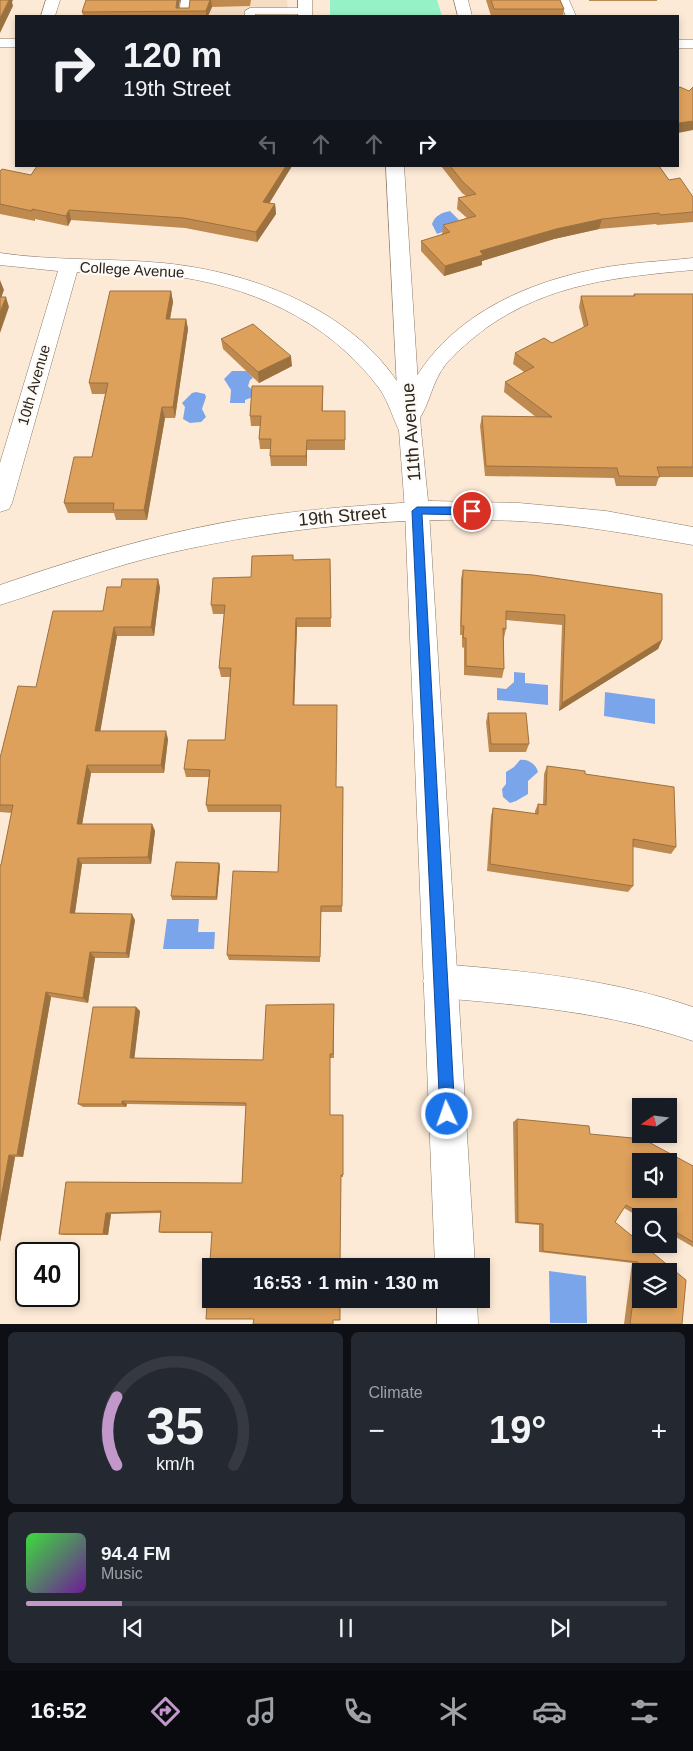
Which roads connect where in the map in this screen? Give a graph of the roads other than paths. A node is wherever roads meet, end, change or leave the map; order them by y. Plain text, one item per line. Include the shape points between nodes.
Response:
1 (53, 0) edge
2 (186, 0) edge
3 (461, 0) edge
4 (564, 0) edge
5 (305, 9) edge
6 (48, 15) edge
7 (184, 15) edge
8 (250, 15) edge
9 (465, 15) edge
10 (571, 15) edge
11 (0, 43) edge
12 (15, 43) edge
13 (679, 44) edge
14 (693, 44) edge
15 (395, 167) edge
16 (0, 259) edge
17 (693, 264) edge
18 (69, 267) junction
19 (410, 423) junction
20 (0, 503) edge
21 (417, 511) junction
22 (693, 536) edge
23 (0, 595) edge
24 (440, 981) junction
25 (693, 1024) edge
26 (455, 1258) edge
27 (457, 1308) edge
28 (458, 1324) edge

1 - 6 street
2 - 7 lane
3 - 9 street
4 - 10 lane
5 - 8 lane via 250,11
11 - 12 street
13 - 14 street
15 - 19 street, 11th Avenue
16 - 18 street, College Avenue
17 - 19 street via 630,269 574,280 503,309 451,345 424,382
18 - 19 street, College Avenue via 163,269 191,273 255,288 291,303 331,328 372,363
18 - 20 street, 10th Avenue
19 - 21 street, 11th Avenue
21 - 22 street, 19th Street via 554,515
21 - 23 street, 19th Street via 339,514 239,528 109,559
21 - 24 street, 11th Avenue
24 - 25 street via 593,997 662,1012
24 - 26 street, 11th Avenue
27 - 28 street

